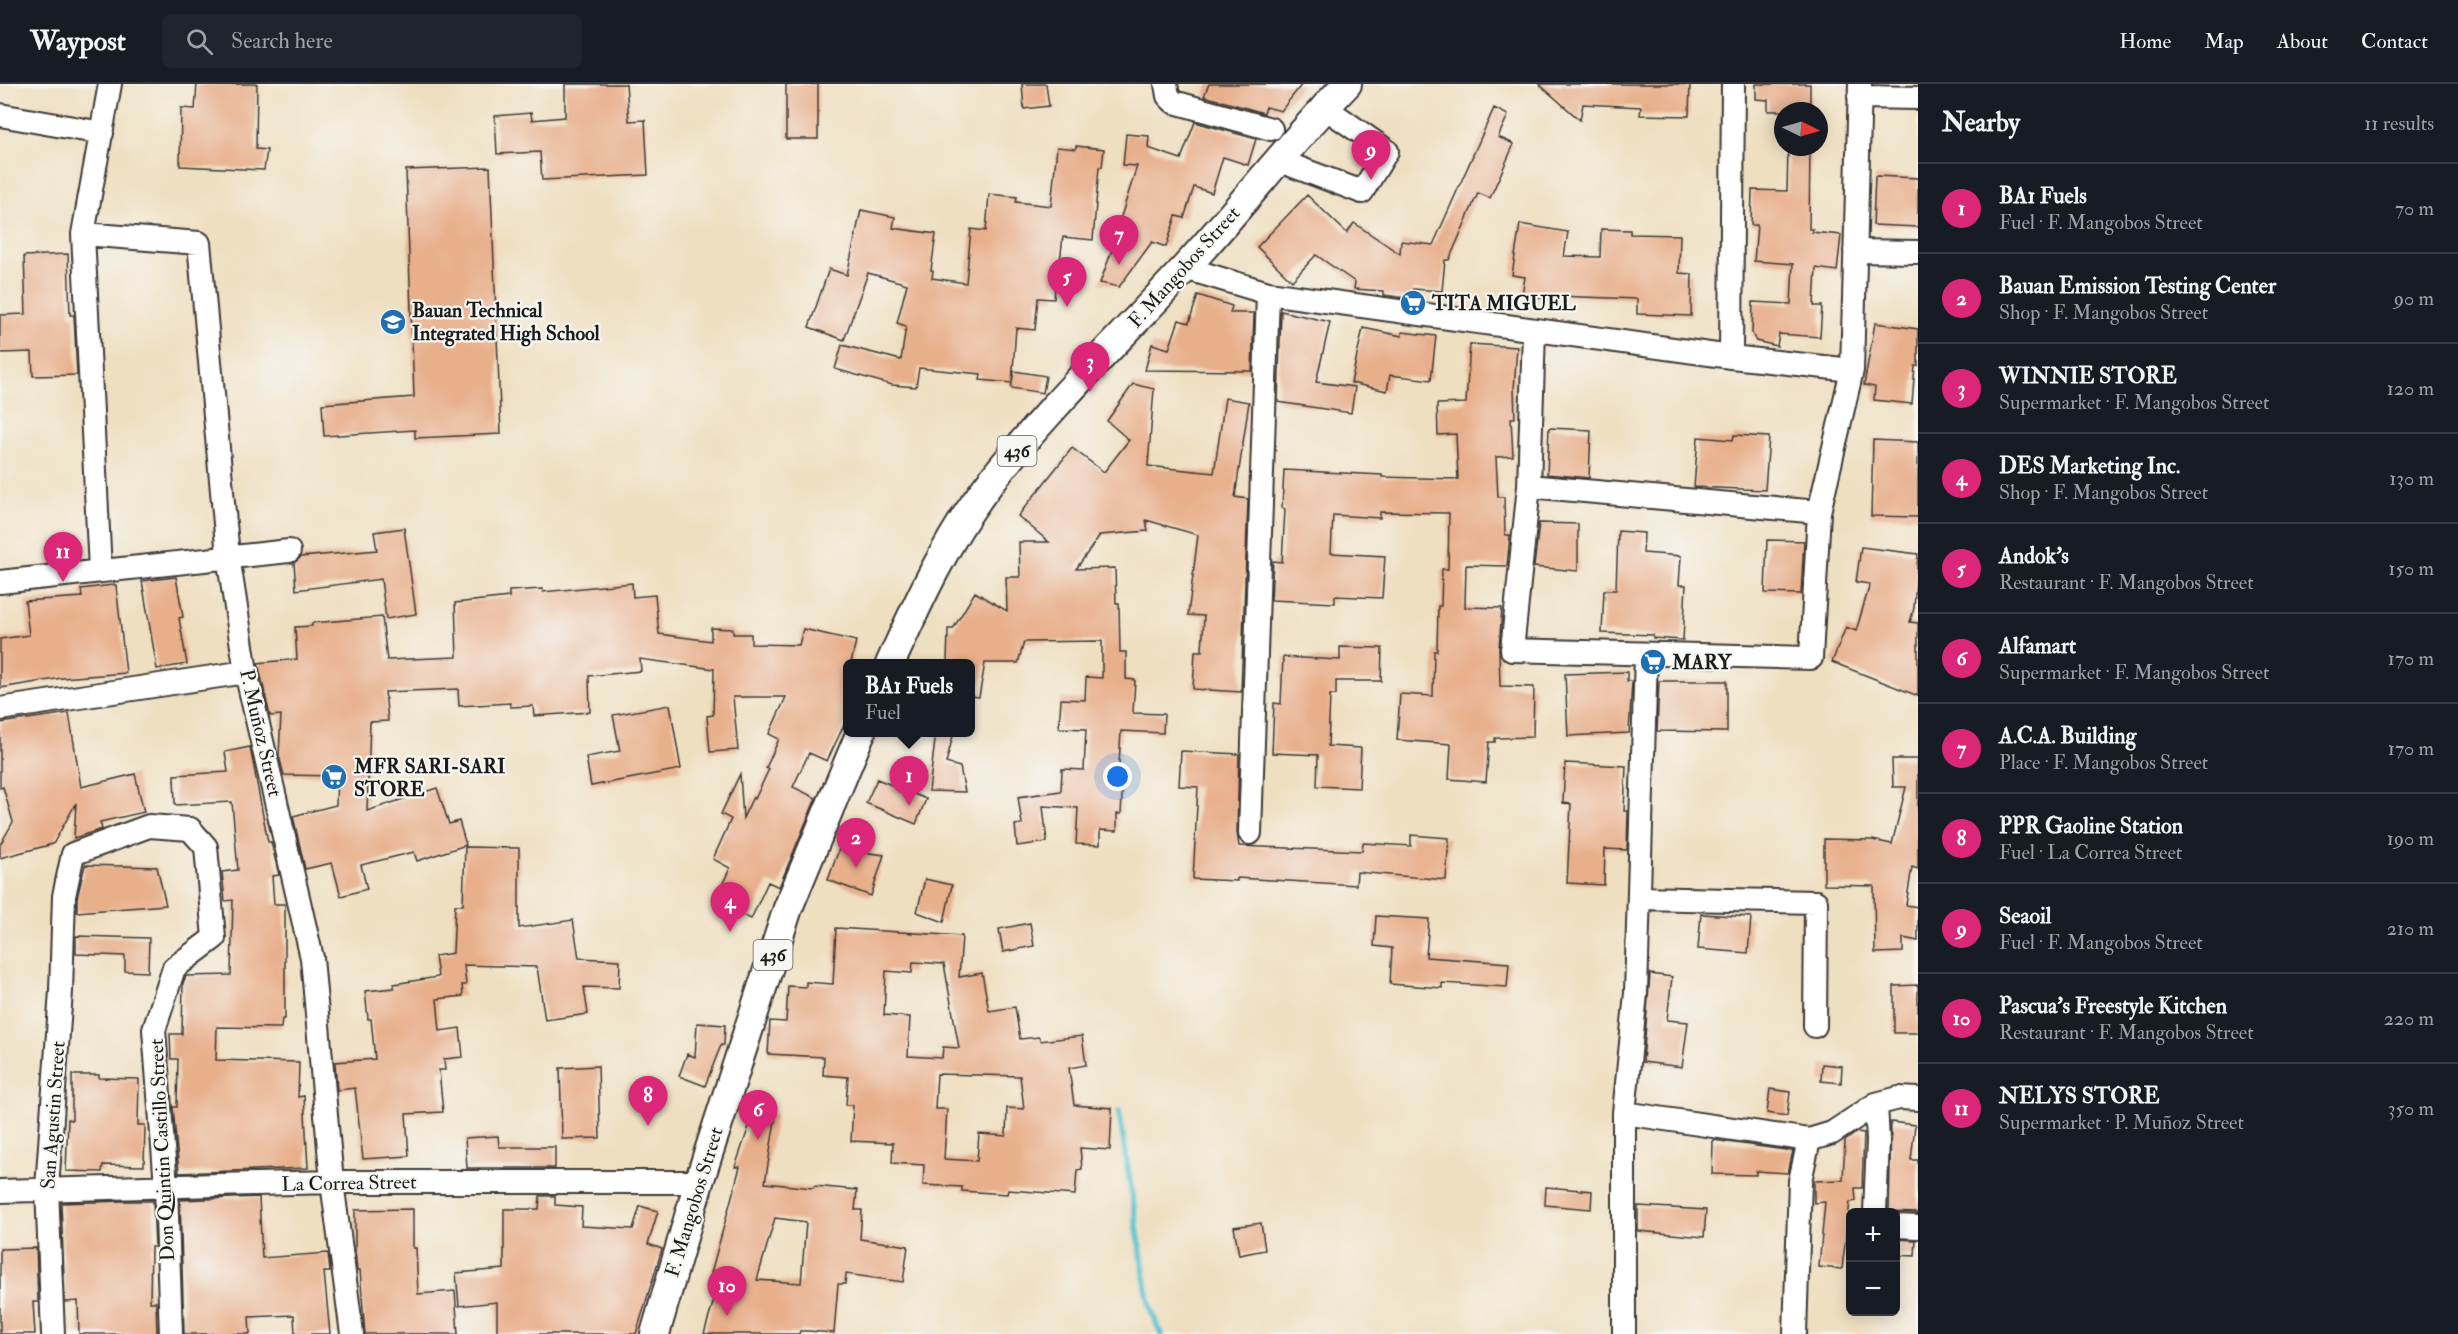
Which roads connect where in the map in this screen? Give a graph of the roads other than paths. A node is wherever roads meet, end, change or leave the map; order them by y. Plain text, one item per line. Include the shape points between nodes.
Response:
1 (110, 84) edge
2 (1167, 84) edge
3 (1347, 84) edge
4 (1733, 84) edge
5 (1860, 91) edge
6 (1918, 98) edge
7 (1324, 107) junction
8 (0, 115) edge
9 (1271, 129) dead end
10 (102, 133) junction
11 (1280, 161) junction
12 (83, 234) junction
13 (1855, 252) junction
14 (1918, 252) edge
15 (1185, 268) junction
16 (1268, 293) junction
17 (1534, 331) junction
18 (1731, 357) junction
19 (1852, 370) junction
20 (1529, 486) junction
21 (1819, 512) junction
22 (289, 551) dead end
23 (228, 556) junction
24 (100, 570) junction
25 (0, 582) edge
26 (1646, 654) junction
27 (892, 659) edge
28 (246, 672) junction
29 (0, 709) edge
30 (859, 737) edge
31 (1250, 832) dead end
32 (1639, 898) junction
33 (174, 968) joint
34 (1815, 1026) dead end
35 (1918, 1098) edge
36 (1876, 1104) junction
37 (1624, 1113) junction
38 (1809, 1140) junction
39 (332, 1182) junction
40 (699, 1182) junction
41 (166, 1186) junction
42 (47, 1188) junction
43 (0, 1191) edge
44 (1875, 1208) edge
45 (1900, 1226) edge
46 (1918, 1227) edge
47 (53, 1334) edge
48 (171, 1334) edge
49 (352, 1334) edge
50 (655, 1334) edge
51 (1624, 1334) edge
52 (1795, 1334) edge

1 - 10 street
2 - 9 street via 1168,96 1174,102
3 - 7 main road, F. Mangobos Street / 436
4 - 18 street
5 - 6 street
5 - 13 street
7 - 11 main road, F. Mangobos Street / 436
7 - 11 street via 1387,151 1362,192
8 - 10 street
10 - 12 street
11 - 15 main road, F. Mangobos Street / 436
12 - 23 street, P. Muñoz Street via 199,243
12 - 24 street
13 - 14 street
13 - 19 street
15 - 16 street
15 - 27 main road, F. Mangobos Street / 436 via 1056,405 988,485 951,541
16 - 17 street
16 - 31 street
17 - 18 street
17 - 20 street
18 - 19 street
19 - 21 street
20 - 21 street
20 - 26 street via 1512,650
21 - 26 street via 1811,658
22 - 23 street
23 - 24 street
23 - 28 street, P. Muñoz Street
24 - 25 street
26 - 32 street
28 - 29 street
28 - 39 street, P. Muñoz Street via 312,958
30 - 40 main road, F. Mangobos Street / 436 via 788,908
32 - 34 street via 1816,902
32 - 37 street via 1636,993
33 - 41 street, Don Quintin Castillo Street via 154,1030
33 - 42 street, San Agustin Street via 214,938 206,847 190,829 149,826 74,854 64,896
35 - 36 street
36 - 38 street via 1832,1133
36 - 44 street
37 - 38 street
37 - 51 street
38 - 52 street via 1800,1181
39 - 40 street, La Correa Street
39 - 41 street, La Correa Street
39 - 49 street, P. Muñoz Street
40 - 50 main road, F. Mangobos Street / 436
41 - 42 street, La Correa Street
41 - 48 street, Don Quintin Castillo Street
42 - 43 street, La Correa Street
42 - 47 street, San Agustin Street
45 - 46 street

